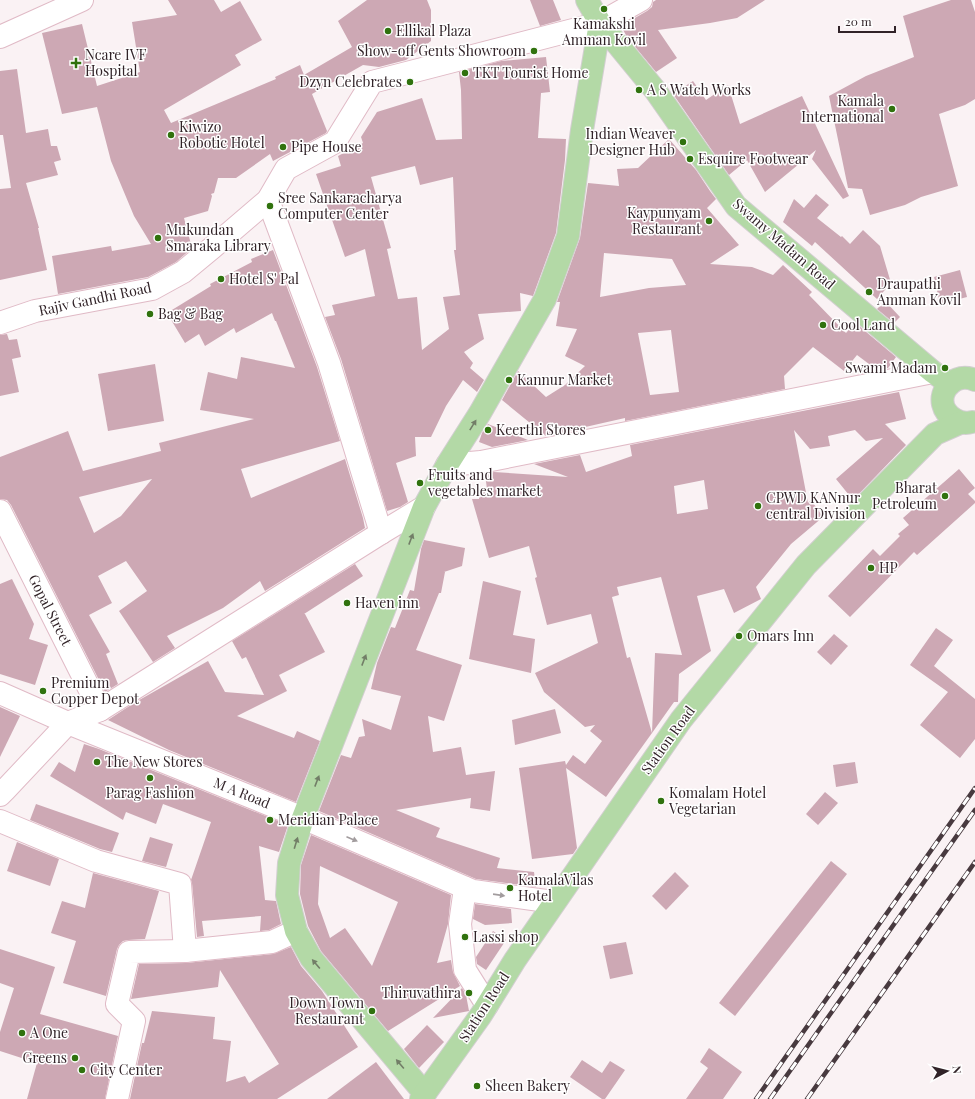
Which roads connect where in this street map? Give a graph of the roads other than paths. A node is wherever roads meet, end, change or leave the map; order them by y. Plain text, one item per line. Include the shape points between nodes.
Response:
1 (587, 0) edge
2 (641, 0) edge
3 (79, 1) edge
4 (600, 23) junction
5 (0, 37) edge
6 (268, 200) junction
7 (0, 323) edge
8 (941, 378) junction
9 (975, 380) edge
10 (944, 408) junction
11 (968, 422) edge
12 (935, 434) junction
13 (447, 465) junction
14 (424, 507) junction
15 (0, 511) edge
16 (381, 533) junction
17 (0, 693) edge
18 (100, 710) junction
19 (68, 723) junction
20 (0, 795) edge
21 (303, 818) junction
22 (0, 821) edge
23 (465, 888) junction
24 (554, 902) junction
25 (296, 931) junction
26 (185, 951) junction
27 (487, 1005) junction
28 (423, 1096) edge
29 (117, 1099) edge

1 - 4 main road, Swamy Madam Road
2 - 4 street, Rajiv Gandhi Road
3 - 5 street
4 - 6 street, Rajiv Gandhi Road via 372,82 335,142 286,169
4 - 8 main road, Swamy Madam Road via 655,90 736,206
13 -> 4 main road via 545,299 568,236
6 - 7 street, Rajiv Gandhi Road via 183,272 152,289 35,311
6 - 16 street via 329,363
8 - 9 main road via 952,382 959,378
8 - 10 main road
8 - 13 street via 481,462
10 - 11 main road via 948,415
10 - 12 main road
11 - 12 main road, Station Road
12 - 24 main road, Station Road via 801,571 681,720
13 - 14 main road
14 - 16 street
21 -> 14 main road
15 - 18 street, Gopal Street
16 - 18 street
17 - 19 street, M A Road
18 - 19 street
19 - 20 street
19 - 21 street, M A Road
21 -> 23 street, M A Road
25 -> 21 main road via 287,895 289,863
22 - 26 street via 96,861 180,884
23 -> 24 street, M A Road
23 - 27 street via 460,924 465,970
24 - 27 main road, Station Road
25 - 26 street via 272,942
28 -> 25 main road via 311,958
26 - 29 street via 129,952 117,1004 134,1021
27 - 28 main road, Station Road

